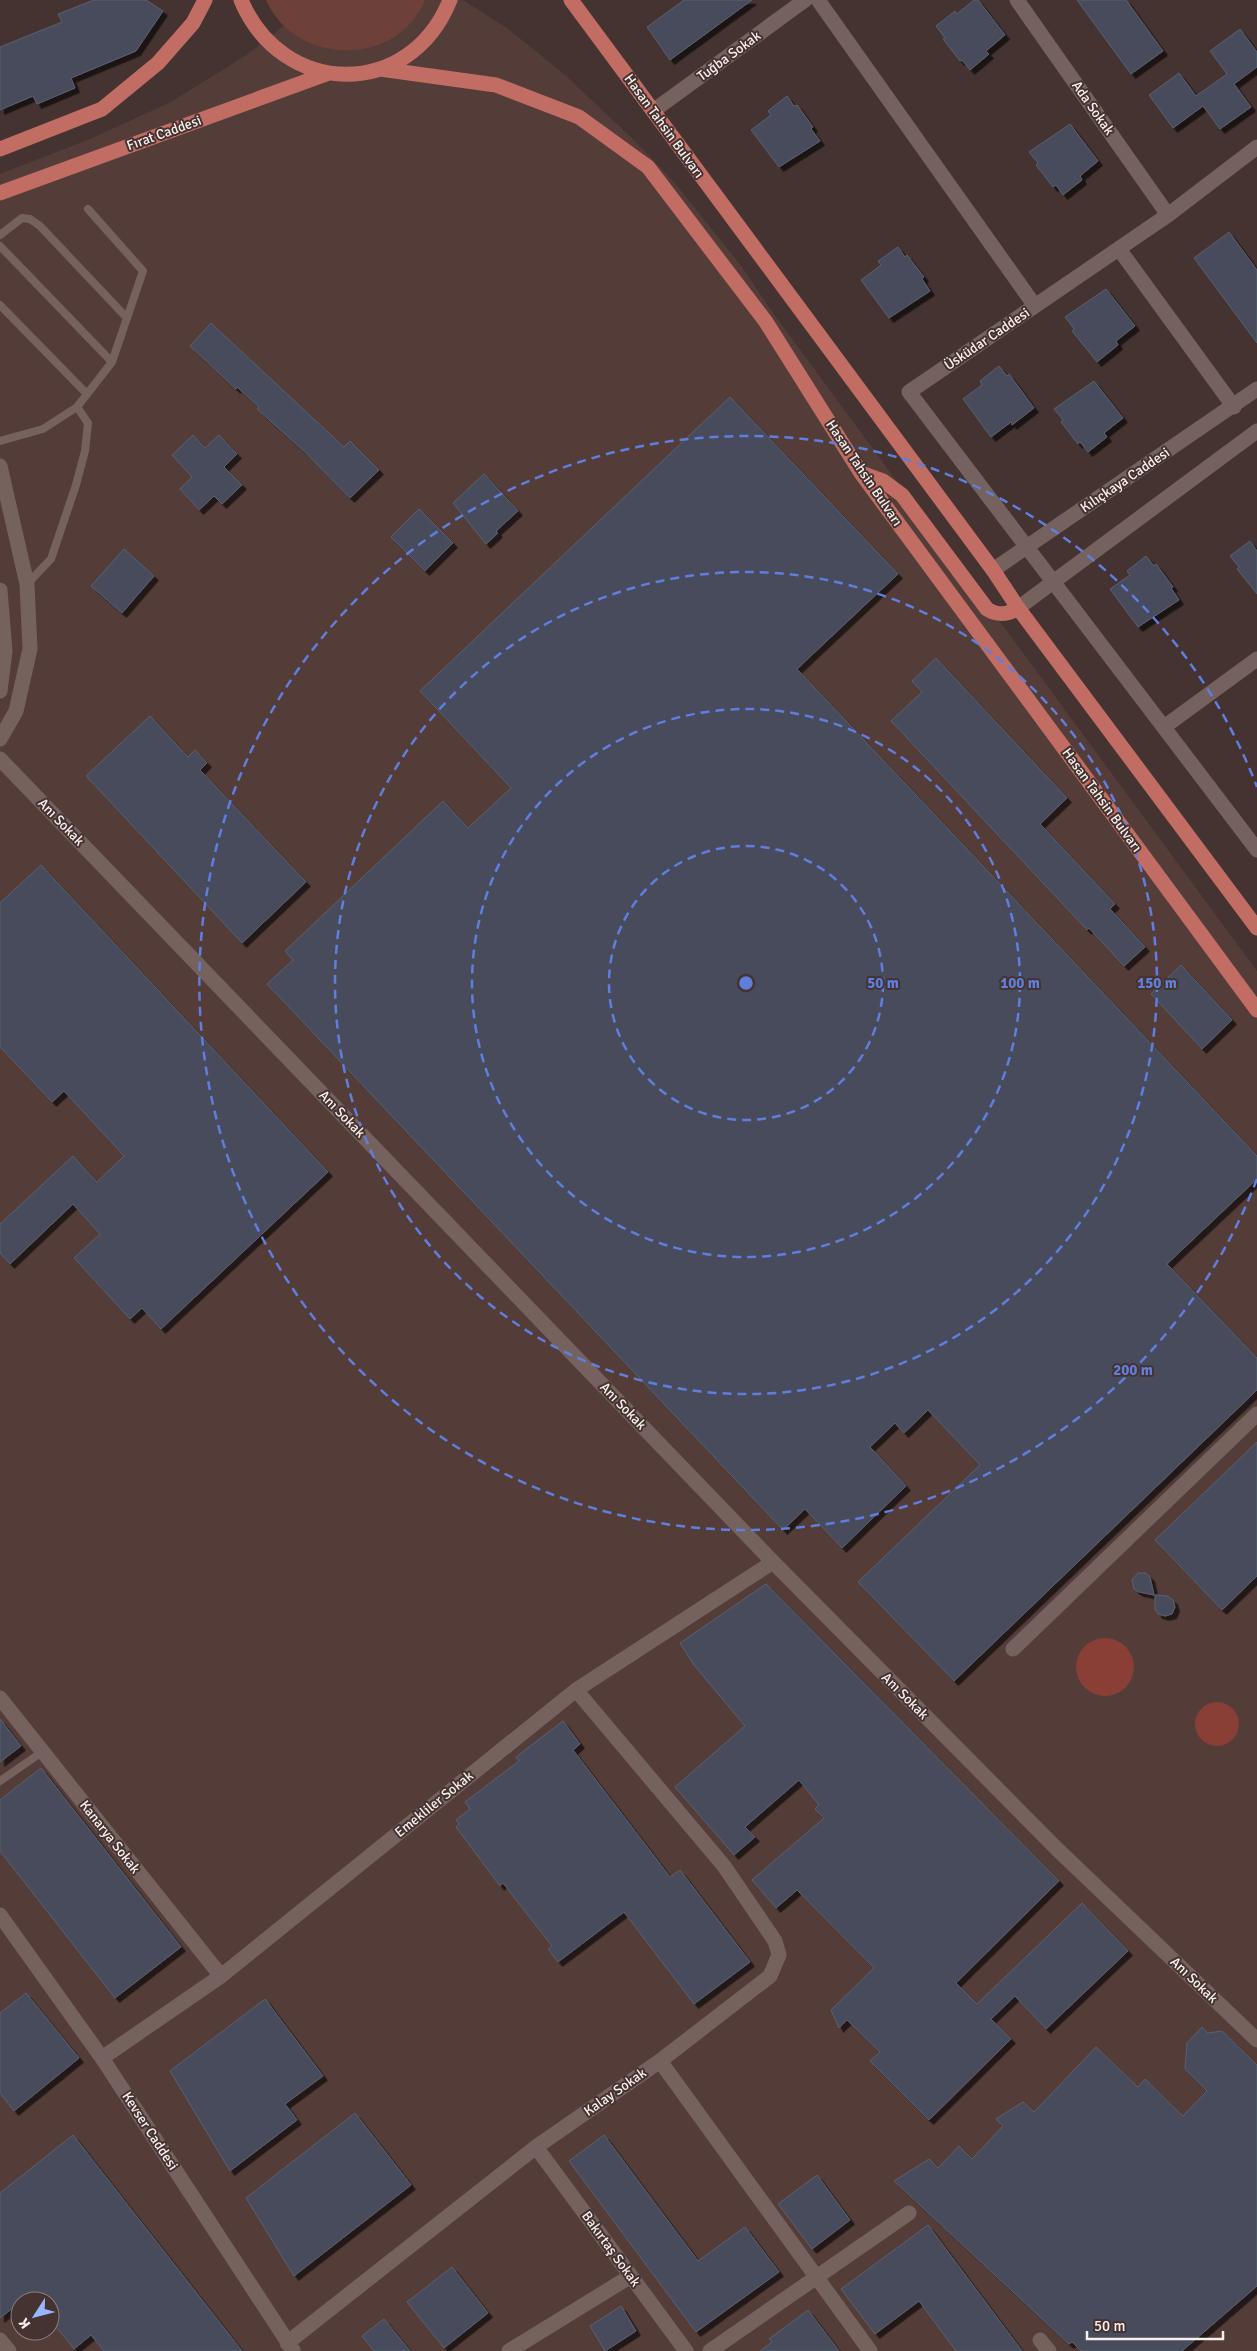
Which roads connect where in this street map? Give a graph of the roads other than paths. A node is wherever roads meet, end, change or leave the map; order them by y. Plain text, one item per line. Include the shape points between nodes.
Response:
1 (205, 0) edge
2 (241, 0) edge
3 (450, 0) edge
4 (571, 0) edge
5 (805, 0) edge
6 (818, 0) edge
7 (1017, 0) edge
8 (380, 69) junction
9 (329, 73) junction
10 (653, 112) junction
11 (1257, 147) edge
12 (0, 149) edge
13 (0, 193) edge
14 (88, 209) dead end
15 (1168, 215) junction
16 (0, 235) edge
17 (0, 246) edge
18 (1119, 249) junction
19 (0, 305) edge
20 (1035, 306) junction
21 (127, 318) junction
22 (112, 362) junction
23 (1257, 389) edge
24 (86, 393) junction
25 (76, 407) junction
26 (1234, 407) junction
27 (1256, 434) edge
28 (0, 441) edge
29 (0, 466) edge
30 (861, 473) junction
31 (1028, 546) junction
32 (993, 570) junction
33 (1054, 582) junction
34 (27, 584) junction
35 (0, 590) edge
36 (1018, 608) junction
37 (1257, 659) edge
38 (0, 691) edge
39 (1164, 728) junction
40 (0, 739) edge
41 (0, 760) edge
42 (1257, 850) edge
43 (1257, 928) edge
44 (1257, 1010) edge
45 (1257, 1414) edge
46 (773, 1562) junction
47 (1013, 1649) dead end
48 (576, 1690) junction
49 (0, 1698) edge
50 (42, 1752) junction
51 (0, 1781) edge
52 (0, 1915) edge
53 (221, 1976) junction
54 (1257, 2040) edge
55 (102, 2058) junction
56 (660, 2061) junction
57 (536, 2148) junction
58 (909, 2213) dead end
59 (631, 2276) junction
60 (817, 2277) junction
61 (0, 2340) edge
62 (290, 2347) edge
63 (10, 2351) edge
64 (508, 2351) edge
65 (686, 2351) edge
66 (710, 2351) edge
67 (870, 2351) edge

1 - 12 main road via 193,23 158,63 102,109
2 - 9 main road via 256,29 281,54 296,63
3 - 8 main road via 445,14 425,42
4 - 10 main road, Hasan Tahsin Bulvarı
5 - 10 street, Tuğba Sokak
6 - 20 street
7 - 15 street, Ada Sokak
8 - 9 main road via 364,73
8 - 30 main road, Hasan Tahsin Bulvarı via 496,85 579,117 648,167 766,322
9 - 13 main road, Fırat Caddesi
10 - 32 main road, Hasan Tahsin Bulvarı
11 - 15 street, Üsküdar Caddesi
14 - 21 lane via 143,271
15 - 18 street, Üsküdar Caddesi
16 - 21 lane via 22,218 30,219
17 - 22 lane
18 - 20 street, Üsküdar Caddesi
18 - 26 street
19 - 24 lane
20 - 31 street, Üsküdar Caddesi via 909,392
21 - 22 lane
22 - 24 lane
23 - 26 street, Kılıçkaya Caddesi
24 - 25 lane
25 - 28 lane via 43,429
25 - 34 lane via 88,423 76,485 51,559
26 - 31 street, Kılıçkaya Caddesi
27 - 33 street
29 - 34 street
30 - 36 main road via 883,481 902,495 987,609 1006,614
30 - 44 main road, Hasan Tahsin Bulvarı
31 - 32 street, Kılıçkaya Caddesi
31 - 33 street, Üsküdar Caddesi
32 - 36 main road, Hasan Tahsin Bulvarı
33 - 36 street
33 - 39 street, Üsküdar Caddesi
34 - 40 street via 30,648 16,711
35 - 38 street via 5,651
36 - 43 main road, Hasan Tahsin Bulvarı
37 - 39 street
39 - 42 street, Üsküdar Caddesi
41 - 46 street, Anı Sokak
45 - 47 street
46 - 48 street, Emekliler Sokak
46 - 54 street, Anı Sokak via 1057,1848
48 - 53 street, Emekliler Sokak
48 - 56 street via 724,1866 774,1941 779,1954 770,1976
49 - 50 street, Kanarya Sokak
50 - 51 lane
50 - 53 street, Kanarya Sokak
52 - 55 street, Kevser Caddesi
53 - 55 street, Emekliler Sokak
55 - 62 street, Kevser Caddesi
56 - 57 street, Kalay Sokak
56 - 60 street, Kalay Sokak
57 - 59 street, Bakırtaş Sokak
57 - 62 street, Kalay Sokak
58 - 60 street
59 - 64 street
59 - 65 street, Bakırtaş Sokak
60 - 66 street
60 - 67 street, Kalay Sokak
61 - 63 street

